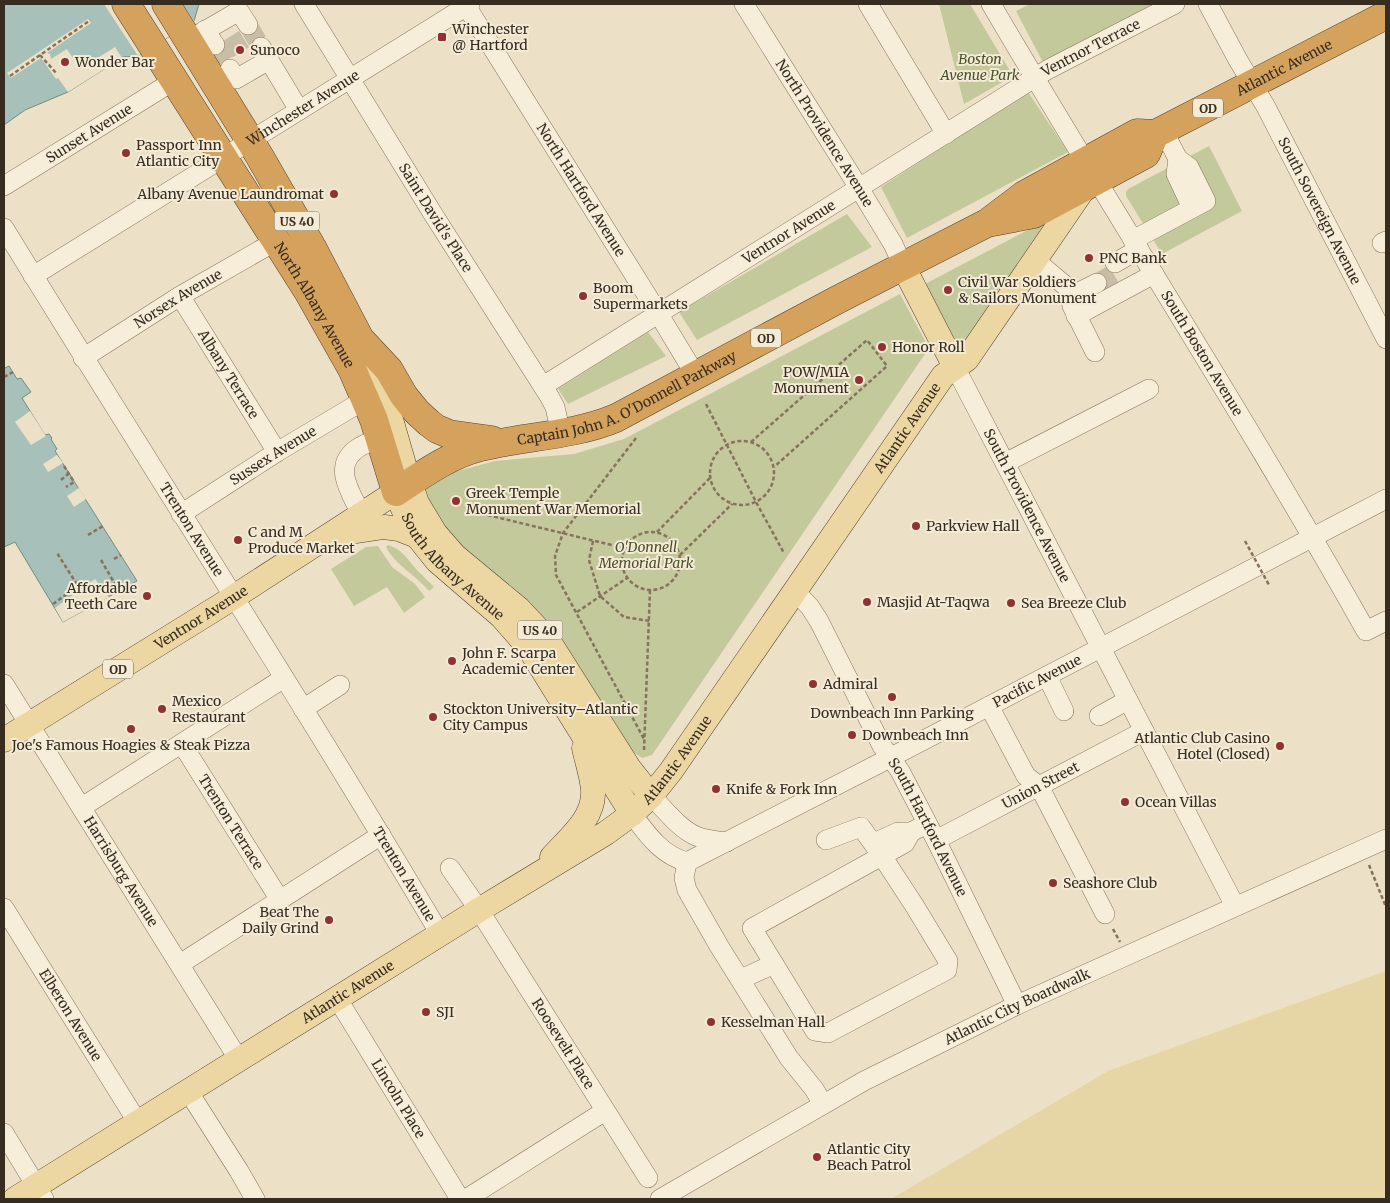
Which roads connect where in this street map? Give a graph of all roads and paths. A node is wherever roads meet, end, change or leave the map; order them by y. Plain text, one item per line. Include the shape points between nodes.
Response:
1 (126, 4) edge
2 (166, 4) edge
3 (304, 4) edge
4 (467, 4) edge
5 (744, 4) edge
6 (868, 4) edge
7 (991, 4) edge
8 (1175, 4) edge
9 (1208, 4) edge
10 (1386, 15) edge
11 (90, 22) dead end
12 (248, 25) tunnel mouth
13 (207, 33) junction
14 (40, 55) junction
15 (242, 66) dead end
16 (57, 74) dead end
17 (10, 76) dead end
18 (350, 78) junction
19 (1035, 78) junction
20 (174, 80) junction
21 (1252, 85) junction
22 (300, 110) junction
23 (1159, 132) junction
24 (946, 134) junction
25 (250, 140) junction
26 (223, 157) junction
27 (1089, 173) junction
28 (4, 186) edge
29 (859, 188) junction
30 (4, 228) edge
31 (276, 241) junction
32 (1143, 256) junction
33 (1036, 261) junction
34 (903, 266) junction
35 (1120, 270) tunnel mouth
36 (33, 276) junction
37 (1097, 283) tunnel mouth
38 (180, 296) junction
39 (1072, 301) junction
40 (658, 313) junction
41 (1386, 338) edge
42 (360, 339) junction
43 (1095, 352) dead end
44 (83, 358) junction
45 (954, 367) junction
46 (13, 372) dead end
47 (696, 376) junction
48 (4, 377) edge
49 (543, 386) junction
50 (1149, 389) dead end
51 (366, 399) junction
52 (706, 404) dead end
53 (562, 434) junction
54 (379, 438) junction
55 (636, 438) dead end
56 (509, 442) junction
57 (751, 442) junction
58 (727, 445) junction
59 (277, 452) junction
60 (1005, 463) junction
61 (64, 466) dead end
62 (774, 468) junction
63 (68, 474) junction
64 (710, 477) junction
65 (61, 480) dead end
66 (66, 487) dead end
67 (403, 487) junction
68 (1386, 499) edge
69 (756, 502) junction
70 (732, 504) junction
71 (475, 512) dead end
72 (181, 514) junction
73 (361, 514) junction
74 (102, 526) dead end
75 (656, 532) junction
76 (330, 534) junction
77 (563, 534) junction
78 (88, 535) dead end
79 (417, 536) junction
80 (1313, 537) junction
81 (593, 541) junction
82 (1245, 541) dead end
83 (624, 548) junction
84 (784, 552) dead end
85 (58, 553) dead end
86 (680, 554) junction
87 (121, 555) dead end
88 (114, 559) dead end
89 (101, 560) dead end
90 (627, 578) junction
91 (1269, 585) dead end
92 (650, 590) junction
93 (119, 591) dead end
94 (795, 591) junction
95 (600, 596) junction
96 (233, 597) junction
97 (53, 604) dead end
98 (577, 612) junction
99 (650, 621) junction
100 (1386, 621) edge
101 (1101, 648) junction
102 (1046, 676) junction
103 (284, 678) junction
104 (4, 684) edge
105 (340, 685) dead end
106 (1128, 700) junction
107 (989, 706) junction
108 (303, 709) junction
109 (1064, 711) dead end
110 (1100, 716) dead end
111 (29, 725) junction
112 (580, 730) junction
113 (1144, 731) junction
114 (644, 739) junction
115 (4, 740) edge
116 (182, 744) junction
117 (644, 750) dead end
118 (890, 758) junction
119 (1039, 786) junction
120 (651, 796) junction
121 (82, 807) junction
122 (632, 814) junction
123 (925, 832) junction
124 (381, 835) junction
125 (1386, 839) edge
126 (826, 840) dead end
127 (727, 842) junction
128 (878, 850) junction
129 (1362, 850) junction
130 (687, 862) junction
131 (450, 868) dead end
132 (538, 874) junction
133 (280, 900) junction
134 (1235, 906) junction
135 (1386, 907) edge
136 (4, 908) edge
137 (479, 910) junction
138 (1105, 914) joint
139 (440, 934) junction
140 (1126, 955) junction
141 (180, 964) junction
142 (774, 964) junction
143 (741, 979) junction
144 (337, 998) junction
145 (1017, 1005) junction
146 (239, 1060) junction
147 (188, 1091) junction
148 (823, 1104) junction
149 (605, 1111) junction
150 (138, 1122) junction
151 (4, 1134) edge
152 (648, 1178) dead end
153 (40, 1193) edge
154 (15, 1199) edge
155 (255, 1199) edge
156 (460, 1199) edge
157 (466, 1199) edge
158 (660, 1199) edge

1 - 20 highway, North Albany Avenue / US 40
2 - 13 highway, North Albany Avenue / US 40
3 - 18 street, Saint David's Place
4 - 18 street, Winchester Avenue
4 - 40 street, North Hartford Avenue
5 - 29 street, North Providence Avenue
6 - 24 street
7 - 19 street, South Boston Avenue
8 - 19 street, Ventnor Terrace
9 - 21 street, South Sovereign Avenue
10 - 21 highway, Atlantic Avenue / OD
11 - 14 path
12 - 13 street via 239,10
13 - 25 highway, North Albany Avenue / US 40
14 - 16 path
14 - 17 path
15 - 22 street via 265,53
18 - 22 street, Winchester Avenue
18 - 49 street, Saint David's Place
19 - 24 street, Ventnor Avenue
19 - 27 street, South Boston Avenue
20 - 26 highway, North Albany Avenue / US 40
20 - 28 street, Sunset Avenue
21 - 23 highway, Atlantic Avenue / OD
21 - 41 street, South Sovereign Avenue
22 - 25 street, Winchester Avenue
23 - 27 highway, Atlantic Avenue / OD via 1137,132
23 - 32 street via 1178,159 1189,168 1206,201 1192,208
24 - 29 street, Ventnor Avenue
25 - 26 street, Winchester Avenue
25 - 42 highway, North Albany Avenue / US 40
26 - 31 highway, North Albany Avenue / US 40
26 - 36 street, Winchester Avenue
27 - 32 street, South Boston Avenue
27 - 33 main road, Atlantic Avenue
27 - 34 highway, Captain John A. O'Donnell Parkway / OD via 1024,195 987,223
29 - 34 street, North Providence Avenue
29 - 40 street, Ventnor Avenue
30 - 36 street, Trenton Avenue
31 - 38 street, Norsex Avenue
31 - 51 highway, North Albany Avenue / US 40 via 352,369
32 - 35 street
32 - 39 street
32 - 80 street, South Boston Avenue
33 - 39 street
33 - 45 main road, Atlantic Avenue via 967,359
34 - 45 main road, South Providence Avenue
34 - 47 highway, Captain John A. O'Donnell Parkway / OD
36 - 44 street, Trenton Avenue
37 - 39 street
38 - 44 street, Norsex Avenue
38 - 59 street, Albany Terrace
39 - 43 street
40 - 47 street, North Hartford Avenue
40 - 49 street, Ventnor Avenue
42 - 56 highway via 389,370 417,412 436,428 458,436
42 - 67 main road, North Albany Avenue / US 40 via 384,395
44 - 72 street, Trenton Avenue
45 - 60 street, South Providence Avenue
45 - 94 main road, Atlantic Avenue via 943,376
46 - 48 path
47 - 53 highway, Captain John A. O'Donnell Parkway / OD via 603,423
49 - 53 street, Saint David's Place via 555,407
50 - 60 street
51 - 54 highway, North Albany Avenue / US 40
51 - 59 street, Sussex Avenue
52 - 58 path
53 - 56 highway, Captain John A. O'Donnell Parkway / OD
54 - 67 highway, North Albany Avenue / US 40
54 - 73 street via 358,448 344,468 344,480
55 - 77 path
56 - 67 highway, Captain John A. O'Donnell Parkway / OD via 456,456
57 - 58 path via 740,440
57 - 62 path via 766,451
57 - 62 path via 867,340 887,366
58 - 64 path via 714,457
58 - 69 path
59 - 72 street, Sussex Avenue
60 - 101 street, South Providence Avenue
61 - 63 path
62 - 69 path via 771,488
63 - 65 path
63 - 66 path via 74,482
64 - 70 path via 717,494
64 - 75 path
67 - 73 main road, Ventnor Avenue / OD
67 - 79 main road, South Albany Avenue / US 40 via 407,518
67 - 120 main road, South Albany Avenue / US 40 via 444,545 519,609 548,640 629,768
68 - 80 street, Pacific Avenue
69 - 70 path
69 - 84 path
70 - 86 path
71 - 77 path
72 - 96 street, Trenton Avenue
73 - 76 main road, Ventnor Avenue / OD
74 - 78 path
75 - 83 path via 638,534
75 - 86 path via 672,540
76 - 79 main road via 384,528 399,529
76 - 96 main road, Ventnor Avenue / OD
77 - 81 path
77 - 98 path via 555,556 556,575
79 - 112 main road, South Albany Avenue / US 40 via 437,561 502,617 519,636
80 - 100 street, South Boston Avenue via 1366,631
80 - 101 street, Pacific Avenue
81 - 83 path
81 - 95 path via 589,560
82 - 91 path, bridge
83 - 90 path via 622,564
85 - 97 path via 78,586
86 - 92 path via 674,580 667,586
87 - 88 path
89 - 93 path
90 - 92 path via 633,584
90 - 95 path
92 - 99 path
94 - 118 street, South Hartford Avenue via 819,621
94 - 120 main road, Atlantic Avenue via 671,772
95 - 98 path
95 - 99 path via 624,618
96 - 103 street, Trenton Avenue
96 - 111 main road, Ventnor Avenue / OD
98 - 114 path
99 - 114 path
101 - 102 street, Pacific Avenue
101 - 106 street, South Providence Avenue
102 - 107 street, Pacific Avenue
102 - 109 street
103 - 108 street, Trenton Avenue
103 - 116 street
104 - 111 street, Harrisburg Avenue
105 - 108 street
106 - 110 street
106 - 113 street, South Providence Avenue
107 - 118 street, Pacific Avenue
107 - 119 street via 1026,776
108 - 124 street, Trenton Avenue
111 - 115 main road, Ventnor Avenue / OD
111 - 121 street, Harrisburg Avenue
112 - 122 main road, South Albany Avenue / US 40
112 - 132 main road via 593,790 590,809
113 - 119 street, Union Street
113 - 134 street, South Providence Avenue
114 - 117 path
116 - 121 street
116 - 133 street, Trenton Terrace
118 - 123 street, South Hartford Avenue via 900,772
118 - 127 street, Pacific Avenue
119 - 123 street, Union Street
119 - 138 street
120 - 122 main road, Atlantic Avenue
120 - 127 street, South Albany Avenue via 690,833 704,839
121 - 141 street, Harrisburg Avenue
122 - 130 street, South Albany Avenue via 662,850
122 - 132 main road, Atlantic Avenue
123 - 128 street, Union Street via 905,843
123 - 145 street, South Hartford Avenue
124 - 133 street
124 - 139 street, Trenton Avenue
125 - 129 street, Atlantic City Boardwalk
126 - 128 street via 861,827
127 - 130 street, Pacific Avenue
128 - 142 street, Union Street via 752,928
128 - 142 street via 948,961 947,970 828,1033 815,1031
129 - 134 street, Atlantic City Boardwalk
129 - 135 path
130 - 143 street via 684,878 687,890
131 - 137 street, Roosevelt Place
132 - 137 main road, Atlantic Avenue
133 - 141 street
134 - 140 street, Atlantic City Boardwalk
136 - 150 street, Elberon Avenue
137 - 139 main road, Atlantic Avenue
137 - 149 street, Roosevelt Place
138 - 140 path
139 - 144 main road, Atlantic Avenue
140 - 145 street, Atlantic City Boardwalk
141 - 146 street, Harrisburg Avenue
142 - 143 street
143 - 148 street via 789,1058
144 - 146 main road, Atlantic Avenue
144 - 156 street, Lincoln Place
145 - 148 street, Atlantic City Boardwalk
146 - 147 main road, Atlantic Avenue
147 - 150 main road, Atlantic Avenue
147 - 155 street
148 - 158 street, Atlantic City Boardwalk
149 - 152 street, Roosevelt Place
149 - 157 street
150 - 153 main road, Atlantic Avenue
151 - 153 street
153 - 154 main road, Atlantic Avenue

